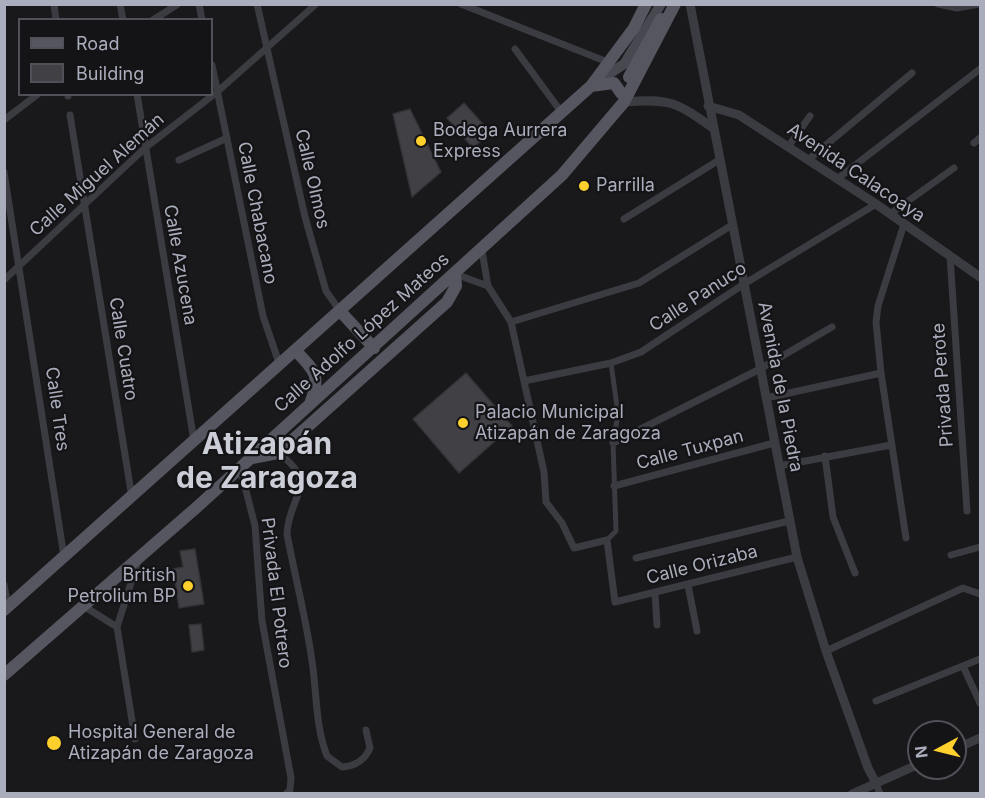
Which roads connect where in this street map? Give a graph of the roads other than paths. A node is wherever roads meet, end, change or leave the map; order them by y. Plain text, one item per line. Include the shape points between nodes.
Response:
1 (178, 4) edge
2 (257, 4) edge
3 (460, 4) edge
4 (646, 4) edge
5 (661, 4) edge
6 (673, 4) edge
7 (690, 4) edge
8 (938, 4) edge
9 (315, 5) edge
10 (980, 5) edge
11 (156, 18) edge
12 (515, 49) dead end
13 (267, 50) junction
14 (610, 63) junction
15 (981, 69) edge
16 (213, 70) edge
17 (912, 73) dead end
18 (591, 86) junction
19 (217, 92) junction
20 (213, 95) edge
21 (35, 96) edge
22 (136, 96) edge
23 (212, 96) edge
24 (621, 102) junction
25 (708, 106) junction
26 (562, 113) junction
27 (70, 115) dead end
28 (810, 116) dead end
29 (4, 120) edge
30 (713, 128) junction
31 (227, 138) junction
32 (981, 138) edge
33 (974, 143) dead end
34 (788, 147) junction
35 (145, 148) junction
36 (179, 160) dead end
37 (719, 160) junction
38 (808, 160) junction
39 (954, 168) dead end
40 (4, 172) edge
41 (837, 179) junction
42 (876, 204) junction
43 (84, 205) junction
44 (890, 214) junction
45 (624, 219) dead end
46 (904, 224) junction
47 (732, 225) junction
48 (482, 250) junction
49 (950, 256) junction
50 (20, 266) junction
51 (455, 274) junction
52 (981, 277) edge
53 (4, 280) edge
54 (744, 284) junction
55 (488, 286) junction
56 (340, 311) junction
57 (511, 322) junction
58 (832, 327) dead end
59 (374, 348) junction
60 (296, 351) junction
61 (611, 363) junction
62 (280, 366) junction
63 (760, 369) junction
64 (881, 373) junction
65 (524, 381) junction
66 (766, 398) junction
67 (311, 402) junction
68 (318, 416) junction
69 (281, 429) junction
70 (194, 441) junction
71 (613, 443) junction
72 (774, 443) junction
73 (891, 445) junction
74 (278, 453) junction
75 (825, 456) junction
76 (250, 458) junction
77 (779, 466) junction
78 (240, 467) junction
79 (614, 486) junction
80 (132, 498) junction
81 (967, 511) dead end
82 (789, 521) junction
83 (906, 538) dead end
84 (607, 540) junction
85 (981, 547) edge
86 (951, 555) dead end
87 (63, 557) junction
88 (797, 557) junction
89 (139, 558) junction
90 (636, 558) dead end
91 (855, 573) dead end
92 (4, 585) edge
93 (688, 585) junction
94 (655, 593) junction
95 (981, 594) edge
96 (82, 605) junction
97 (6, 608) edge
98 (657, 625) dead end
99 (117, 627) junction
100 (696, 631) dead end
101 (826, 651) junction
102 (981, 659) edge
103 (963, 666) junction
104 (4, 675) edge
105 (876, 701) dead end
106 (981, 703) edge
107 (366, 730) dead end
108 (981, 738) edge
109 (135, 739) dead end
110 (967, 744) edge
111 (868, 768) junction
112 (907, 769) edge
113 (876, 783) junction
114 (866, 790) edge
115 (286, 794) edge
116 (852, 794) edge
117 (880, 794) edge

1 - 11 street
2 - 13 street, Calle Olmos
3 - 14 street
4 - 14 main road, Calle Adolfo López Mateos
5 - 18 main road via 624,64
6 - 24 main road, Calle Adolfo López Mateos
7 - 25 street, Avenida de la Piedra
8 - 10 street via 957,8
9 - 13 street, Calle Miguel Alemán
12 - 26 street
13 - 19 street, Calle Miguel Alemán
13 - 56 street, Calle Olmos via 319,267 326,291
14 - 18 main road, Calle Adolfo López Mateos
15 - 41 street
16 - 19 street, Calle Chabacano
17 - 38 street
18 - 24 main road via 614,82
18 - 26 main road, Calle Adolfo López Mateos
19 - 20 street, Calle Miguel Alemán
19 - 31 street, Calle Chabacano
21 - 29 street
22 - 35 street, Calle Azucena
23 - 35 street, Calle Miguel Alemán
24 - 30 street via 668,101 683,106
24 - 48 main road, Calle Adolfo López Mateos via 562,175
25 - 30 street, Avenida de la Piedra
25 - 34 street, Avenida Calacoaya via 739,115
26 - 56 main road, Calle Adolfo López Mateos
27 - 43 street, Calle Cuatro
28 - 34 street
30 - 37 street, Avenida de la Piedra
31 - 36 street
31 - 62 street, Calle Chabacano via 263,316
32 - 33 street
34 - 38 street, Avenida Calacoaya
35 - 43 street, Calle Miguel Alemán
35 - 70 street, Calle Azucena
37 - 45 street
37 - 47 street, Avenida de la Piedra
38 - 41 street, Avenida Calacoaya
39 - 44 street
40 - 50 street, Calle Tres
41 - 42 street, Avenida Calacoaya
42 - 44 street, Avenida Calacoaya
42 - 54 street, Calle Panuco
43 - 50 street, Calle Miguel Alemán
43 - 80 street, Calle Cuatro
44 - 46 street, Avenida Calacoaya
46 - 49 street, Avenida Calacoaya
46 - 64 street via 878,306
47 - 54 street, Avenida de la Piedra
47 - 57 street via 639,283
48 - 51 main road, Calle Adolfo López Mateos
48 - 55 street
49 - 52 street, Avenida Calacoaya
49 - 81 street, Privada Perote
50 - 53 street, Calle Miguel Alemán
50 - 87 street, Calle Tres
51 - 55 street
51 - 59 main road, Calle Adolfo López Mateos
51 - 68 main road via 456,286 447,302
54 - 61 street, Calle Panuco via 641,352
54 - 63 street, Avenida de la Piedra
55 - 57 street
56 - 59 main road
56 - 60 main road, Calle Adolfo López Mateos
57 - 65 street
58 - 63 street
59 - 67 main road, Calle Adolfo López Mateos
60 - 62 main road, Calle Adolfo López Mateos
60 - 67 main road via 315,374
61 - 65 street, Calle Panuco
61 - 71 street via 618,414
62 - 70 main road, Calle Adolfo López Mateos
63 - 66 street, Avenida de la Piedra
63 - 71 street
64 - 66 street
64 - 73 street
65 - 84 street via 544,472 546,502 574,548
66 - 72 street, Avenida de la Piedra
67 - 69 main road, Calle Adolfo López Mateos
68 - 69 main road
68 - 74 main road
69 - 76 main road, Calle Adolfo López Mateos
70 - 80 main road, Calle Adolfo López Mateos
71 - 79 street
72 - 77 street, Avenida de la Piedra
72 - 79 street, Calle Tuxpan
73 - 75 street
73 - 83 street
74 - 76 main road
74 - 107 street via 299,473 301,486 287,522 287,534 304,607 314,701 327,756 342,767 362,760 370,747
75 - 77 street
75 - 91 street via 833,517
76 - 78 main road, Calle Adolfo López Mateos
77 - 82 street, Avenida de la Piedra
78 - 89 main road, Calle Adolfo López Mateos
78 - 115 street, Privada El Potrero via 255,526 261,614 291,778
79 - 84 street via 616,531
80 - 87 main road, Calle Adolfo López Mateos
82 - 88 street, Avenida de la Piedra
82 - 90 street
84 - 94 street, Calle Orizaba via 615,602
85 - 86 street
87 - 97 main road, Calle Adolfo López Mateos
88 - 93 street, Calle Orizaba
88 - 101 street, Avenida de la Piedra
89 - 96 main road, Calle Adolfo López Mateos
89 - 99 street
92 - 97 street
93 - 94 street, Calle Orizaba
93 - 100 street
94 - 98 street
95 - 101 street via 963,588
96 - 99 street
96 - 104 main road, Calle Adolfo López Mateos
99 - 109 street
101 - 111 street, Avenida de la Piedra
102 - 103 street
103 - 105 street
103 - 106 street
108 - 110 street
111 - 113 street, Avenida de la Piedra
111 - 114 street, Avenida de la Piedra
112 - 113 street
113 - 114 street
113 - 117 street
114 - 116 street

